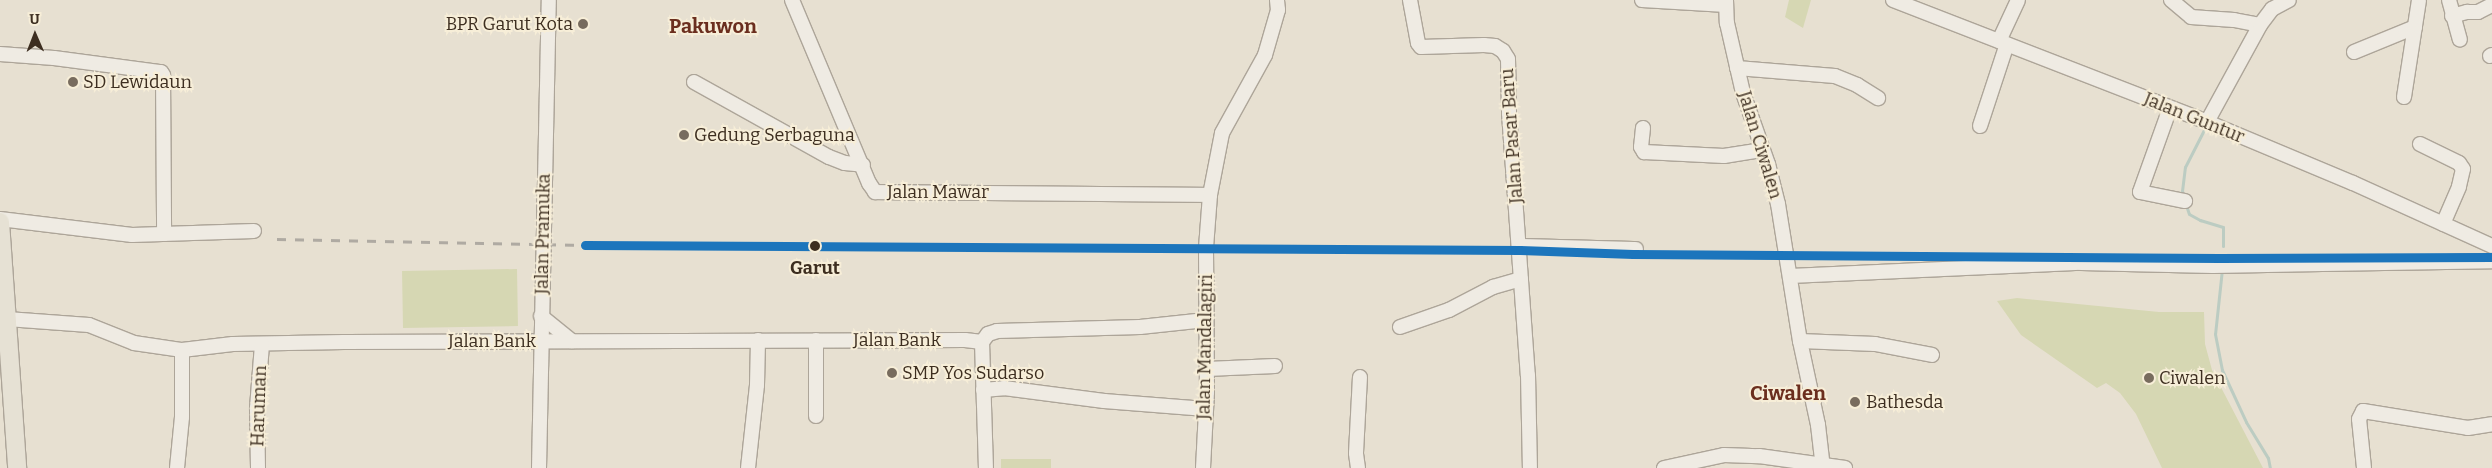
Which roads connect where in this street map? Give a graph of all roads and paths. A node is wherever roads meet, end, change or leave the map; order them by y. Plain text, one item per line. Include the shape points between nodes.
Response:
1 (549, 0) edge
2 (793, 0) edge
3 (1277, 0) edge
4 (1410, 0) edge
5 (1642, 0) edge
6 (1893, 0) edge
7 (2018, 0) edge
8 (2171, 0) edge
9 (2289, 0) edge
10 (2419, 0) edge
11 (2449, 0) edge
12 (1726, 3) edge
13 (2272, 5) edge
14 (2492, 5) edge
15 (2452, 16) junction
16 (2260, 25) junction
17 (2415, 27) junction
18 (2460, 40) dead end
19 (2003, 42) junction
20 (2354, 52) dead end
21 (0, 54) edge
22 (1738, 68) junction
23 (694, 82) dead end
24 (2404, 97) dead end
25 (1878, 98) dead end
26 (2170, 108) junction
27 (2207, 122) junction
28 (1980, 126) dead end
29 (1643, 128) dead end
30 (2420, 144) dead end
31 (1763, 150) junction
32 (863, 165) junction
33 (1210, 195) junction
34 (2185, 201) dead end
35 (0, 220) edge
36 (2443, 224) junction
37 (254, 231) dead end
38 (164, 234) junction
39 (1519, 240) junction
40 (2492, 246) edge
41 (1636, 249) dead end
42 (2492, 261) edge
43 (1790, 276) junction
44 (1521, 279) junction
45 (541, 316) junction
46 (7, 319) junction
47 (1206, 320) junction
48 (1400, 327) dead end
49 (758, 340) junction
50 (816, 340) junction
51 (540, 341) junction
52 (572, 341) junction
53 (1800, 341) junction
54 (982, 342) junction
55 (262, 344) junction
56 (182, 350) junction
57 (1932, 355) dead end
58 (1275, 366) dead end
59 (1207, 369) junction
60 (5, 376) edge
61 (1360, 377) dead end
62 (984, 390) junction
63 (1206, 409) junction
64 (816, 416) dead end
65 (2492, 424) edge
66 (1822, 466) edge
67 (17, 468) edge
68 (177, 468) edge
69 (258, 468) edge
70 (539, 468) edge
71 (748, 468) edge
72 (986, 468) edge
73 (1203, 468) edge
74 (1358, 468) edge
75 (1530, 468) edge
76 (1664, 468) edge
77 (1845, 468) edge
78 (2364, 468) edge

1 - 45 street, Jalan Pramuka
2 - 32 street, Jalan Mawar
3 - 33 street, Jalan Mandalagiri via 1274,26 1265,55 1222,133
4 - 39 street, Jalan Pasar Baru via 1421,47 1490,46 1503,51 1508,59
5 - 12 street
6 - 19 street, Jalan Guntur
7 - 19 street
8 - 16 street via 2191,17
9 - 13 street
10 - 17 street
11 - 15 street
12 - 22 street, Jalan Ciwalen via 1727,23
13 - 16 street
14 - 15 street via 2478,12
15 - 18 street
16 - 27 street
17 - 20 street
17 - 24 street
19 - 26 street, Jalan Guntur
19 - 28 street
21 - 38 street via 161,72
22 - 25 street via 1835,76
22 - 31 street, Jalan Ciwalen via 1742,93
23 - 32 street via 829,157
26 - 27 street, Jalan Guntur
26 - 34 street via 2140,192
27 - 36 street, Jalan Guntur
29 - 31 street via 1641,147 1644,152 1724,156
30 - 36 street via 2459,163 2463,169
31 - 43 street, Jalan Ciwalen via 1778,204
32 - 33 street, Jalan Mawar via 875,192 885,193 1000,191
33 - 47 street, Jalan Mandalagiri
35 - 38 street via 132,234
35 - 46 main road
36 - 40 street, Jalan Guntur
37 - 38 street
39 - 41 street
39 - 44 street
42 - 43 street via 2213,266 2081,263
43 - 53 street, Jalan Ciwalen
44 - 48 street via 1493,287 1449,310
44 - 75 street
45 - 51 street, Jalan Pramuka
45 - 52 street
46 - 56 street, Jalan Bank via 89,325 134,343
46 - 60 main road
47 - 54 street via 1140,327 997,331 985,336
47 - 59 street, Jalan Mandalagiri
49 - 50 street, Jalan Bank
49 - 52 street, Jalan Bank
49 - 71 street
50 - 54 street, Jalan Bank
50 - 64 street
51 - 52 street, Jalan Bank
51 - 55 street, Jalan Bank
51 - 70 street, Jalan Pramuka
53 - 57 street via 1875,344
53 - 66 street, Jalan Ciwalen via 1818,425
54 - 62 street
55 - 56 street, Jalan Bank
55 - 69 street, Haruman via 257,408
56 - 68 street via 182,417
58 - 59 street
59 - 63 street, Jalan Mandalagiri
60 - 67 main road
61 - 74 street
62 - 63 street via 1004,388
62 - 72 street
63 - 73 street, Jalan Mandalagiri
65 - 78 street via 2468,428 2363,411 2359,419
66 - 76 street via 1759,456 1724,455
66 - 77 street

